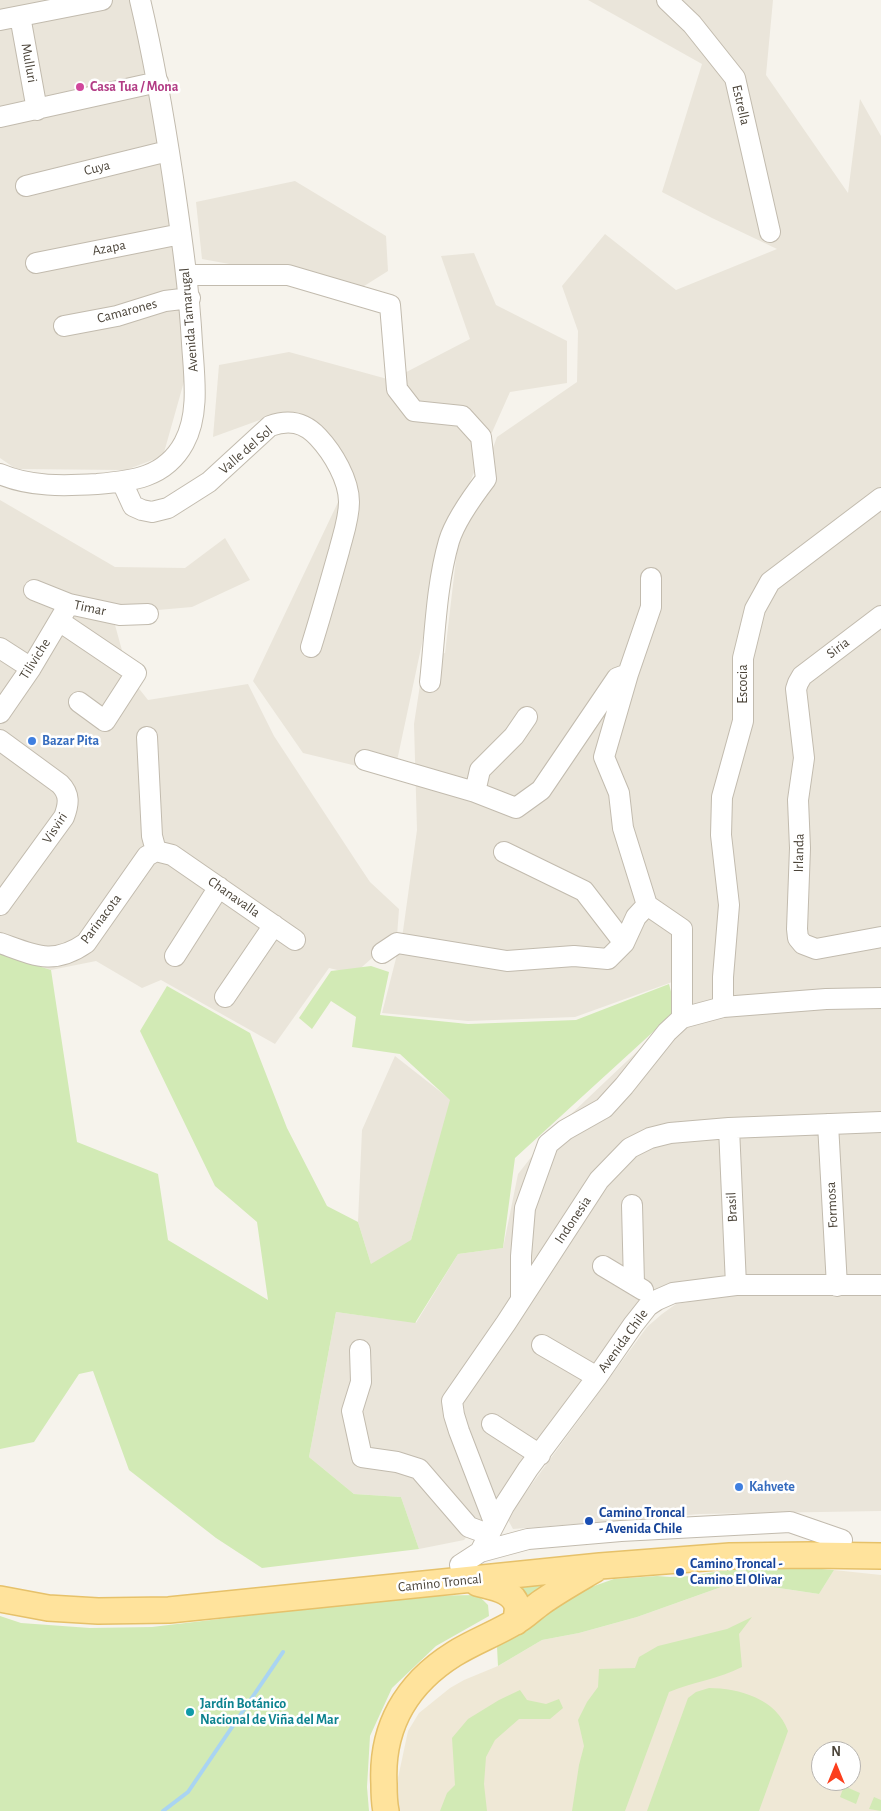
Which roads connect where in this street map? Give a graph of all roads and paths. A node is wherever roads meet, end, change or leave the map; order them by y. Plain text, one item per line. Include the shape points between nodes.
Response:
1 (102, 0) edge
2 (140, 0) edge
3 (667, 0) edge
4 (51, 5) edge
5 (20, 16) junction
6 (0, 20) edge
7 (158, 82) junction
8 (38, 110) junction
9 (0, 118) edge
10 (168, 151) junction
11 (26, 186) dead end
12 (770, 232) dead end
13 (181, 234) junction
14 (36, 262) dead end
15 (186, 275) junction
16 (190, 298) junction
17 (64, 326) dead end
18 (0, 474) edge
19 (122, 482) junction
20 (881, 498) edge
21 (651, 578) dead end
22 (34, 590) dead end
23 (64, 612) junction
24 (148, 614) dead end
25 (881, 616) edge
26 (311, 647) dead end
27 (0, 648) edge
28 (31, 668) junction
29 (628, 674) junction
30 (430, 682) dead end
31 (798, 682) joint
32 (78, 702) dead end
33 (0, 713) edge
34 (527, 717) dead end
35 (147, 737) dead end
36 (0, 740) edge
37 (364, 760) dead end
38 (475, 792) junction
39 (504, 852) dead end
40 (164, 853) junction
41 (219, 887) junction
42 (0, 905) edge
43 (647, 905) junction
44 (274, 925) junction
45 (881, 937) edge
46 (295, 940) dead end
47 (0, 943) edge
48 (624, 943) junction
49 (382, 953) dead end
50 (175, 956) dead end
51 (225, 997) dead end
52 (881, 998) edge
53 (723, 1007) junction
54 (682, 1018) junction
55 (881, 1122) edge
56 (828, 1124) junction
57 (729, 1128) junction
58 (632, 1205) dead end
59 (603, 1266) dead end
60 (634, 1284) junction
61 (736, 1285) junction
62 (881, 1285) edge
63 (837, 1286) junction
64 (522, 1298) junction
65 (657, 1300) junction
66 (542, 1345) dead end
67 (360, 1350) dead end
68 (597, 1377) junction
69 (492, 1424) dead end
70 (540, 1455) junction
71 (528, 1538) junction
72 (842, 1540) junction
73 (881, 1542) edge
74 (478, 1551) junction
75 (881, 1556) edge
76 (600, 1566) junction
77 (0, 1583) edge
78 (0, 1599) edge
79 (516, 1622) junction
80 (386, 1811) edge

1 - 4 street
2 - 7 street, Avenida Tamarugal
3 - 12 street, Estrella via 692,24 735,78
4 - 5 street
5 - 6 street
5 - 8 street, Mulluri
7 - 8 street
7 - 10 street, Avenida Tamarugal
8 - 9 street
10 - 11 street, Cuya
10 - 13 street, Avenida Tamarugal
13 - 14 street, Azapa
13 - 15 street, Avenida Tamarugal
15 - 16 street, Avenida Tamarugal
15 - 30 street via 288,275 390,305 397,389 414,410 462,416 481,437 486,478 469,501 449,540 441,580
16 - 17 street, Camarones
16 - 19 street, Avenida Tamarugal via 194,405 189,433 179,452 164,466 144,477
18 - 19 street, Avenida Tamarugal via 39,485
19 - 26 street, Valle del Sol via 133,506 152,512 168,508 209,482 270,426 290,421 314,433 323,442 346,483 349,502 344,532
20 - 53 street, Escocia via 770,582 755,609 743,658 744,721 722,797 721,835 729,905
21 - 29 street via 651,607
22 - 23 street, Timar
23 - 24 street, Timar
23 - 28 street, Tiliviche
23 - 32 street via 136,673 105,721
25 - 31 street, Siria
27 - 28 street
28 - 33 street, Tiliviche
29 - 38 street via 617,678 541,790 516,808
29 - 43 street via 604,757 619,793 622,828
31 - 45 street, Irlanda via 804,758 798,800 798,938 803,944 816,949
34 - 38 street via 514,736 480,770
35 - 40 street via 152,836
36 - 42 street, Visviri via 60,784 68,796 64,817
37 - 38 street
39 - 48 street via 584,891
40 - 41 street, Chanavalla
40 - 47 street, Parinacota via 147,856 86,943 73,952 38,956
41 - 44 street, Chanavalla
41 - 50 street
43 - 48 street via 636,917
43 - 54 street via 682,929
44 - 46 street, Chanavalla
44 - 51 street
48 - 49 street via 608,959 574,956 507,961 397,943
52 - 53 street
53 - 54 street
54 - 64 street via 604,1108 565,1130 548,1144 525,1208 520,1256
55 - 56 street, Indonesia
56 - 57 street, Indonesia
56 - 63 street, Formosa
57 - 61 street, Brasil
57 - 64 street, Indonesia via 670,1133 630,1148 599,1180
58 - 60 street
59 - 60 street
60 - 65 street
61 - 63 street, Avenida Chile
61 - 65 street, Avenida Chile via 673,1293
62 - 63 street, Avenida Chile
64 - 74 street, Indonesia via 452,1401
65 - 68 street, Avenida Chile via 633,1325
66 - 68 street
67 - 74 street via 361,1382 352,1410 362,1457 419,1469 469,1528
68 - 70 street, Avenida Chile
69 - 70 street
70 - 74 street, Avenida Chile
71 - 72 street, Camino Troncal via 790,1522
71 - 74 street, Camino Troncal
71 - 74 street, Camino Troncal via 503,1529
72 - 73 main road, Camino Troncal
72 - 74 main road, Camino Troncal via 770,1539 576,1553
74 - 76 main road, Camino Troncal
74 - 77 main road, Camino Troncal via 306,1582 148,1595 98,1596
74 - 78 main road, Camino Troncal via 169,1610 48,1608
74 - 79 main road via 517,1606
75 - 76 main road, Camino Troncal via 730,1556
76 - 79 main road
79 - 80 main road via 439,1664 403,1702 386,1744 383,1773

